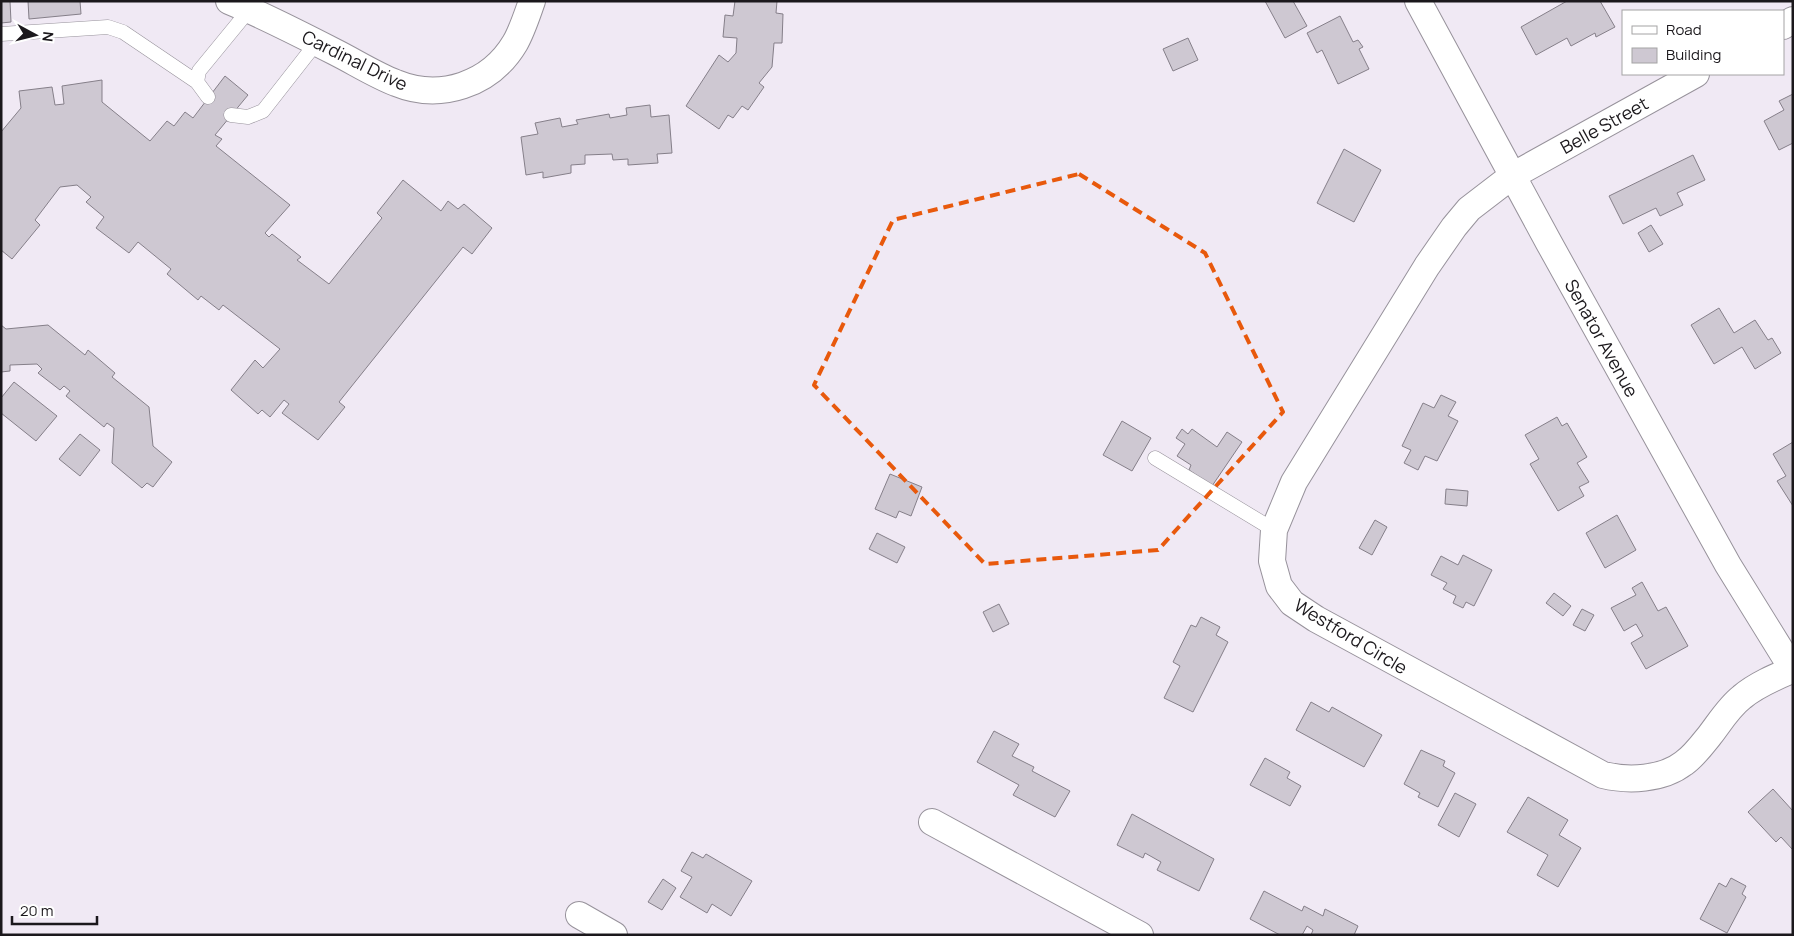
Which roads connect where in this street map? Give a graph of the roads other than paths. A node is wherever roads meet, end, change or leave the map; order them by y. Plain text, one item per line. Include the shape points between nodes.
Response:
1 (532, 1) edge
2 (1418, 1) edge
3 (239, 6) edge
4 (1, 34) edge
5 (317, 42) junction
6 (1694, 75) edge
7 (198, 82) junction
8 (208, 97) dead end
9 (231, 114) dead end
10 (1512, 176) junction
11 (1155, 458) dead end
12 (1274, 530) junction
13 (1793, 670) edge
14 (932, 822) dead end
15 (579, 915) dead end
16 (614, 935) edge
17 (1140, 935) edge

1 - 5 street, Cardinal Drive via 515,43 503,58 477,80 450,89 432,91 396,83
2 - 10 street, Senator Avenue
3 - 5 street, Cardinal Drive
3 - 7 lane via 199,71
4 - 7 lane via 108,27 123,32
5 - 9 lane via 263,111 248,117
6 - 10 street, Belle Street
7 - 8 lane
10 - 12 street, Westford Circle via 1469,209 1427,266 1294,482
10 - 13 street, Senator Avenue via 1728,564
11 - 12 lane
12 - 13 street, Westford Circle via 1274,572 1283,593 1292,602 1333,629 1603,775 1641,778 1661,774 1682,764 1741,697
14 - 17 street
15 - 16 street

